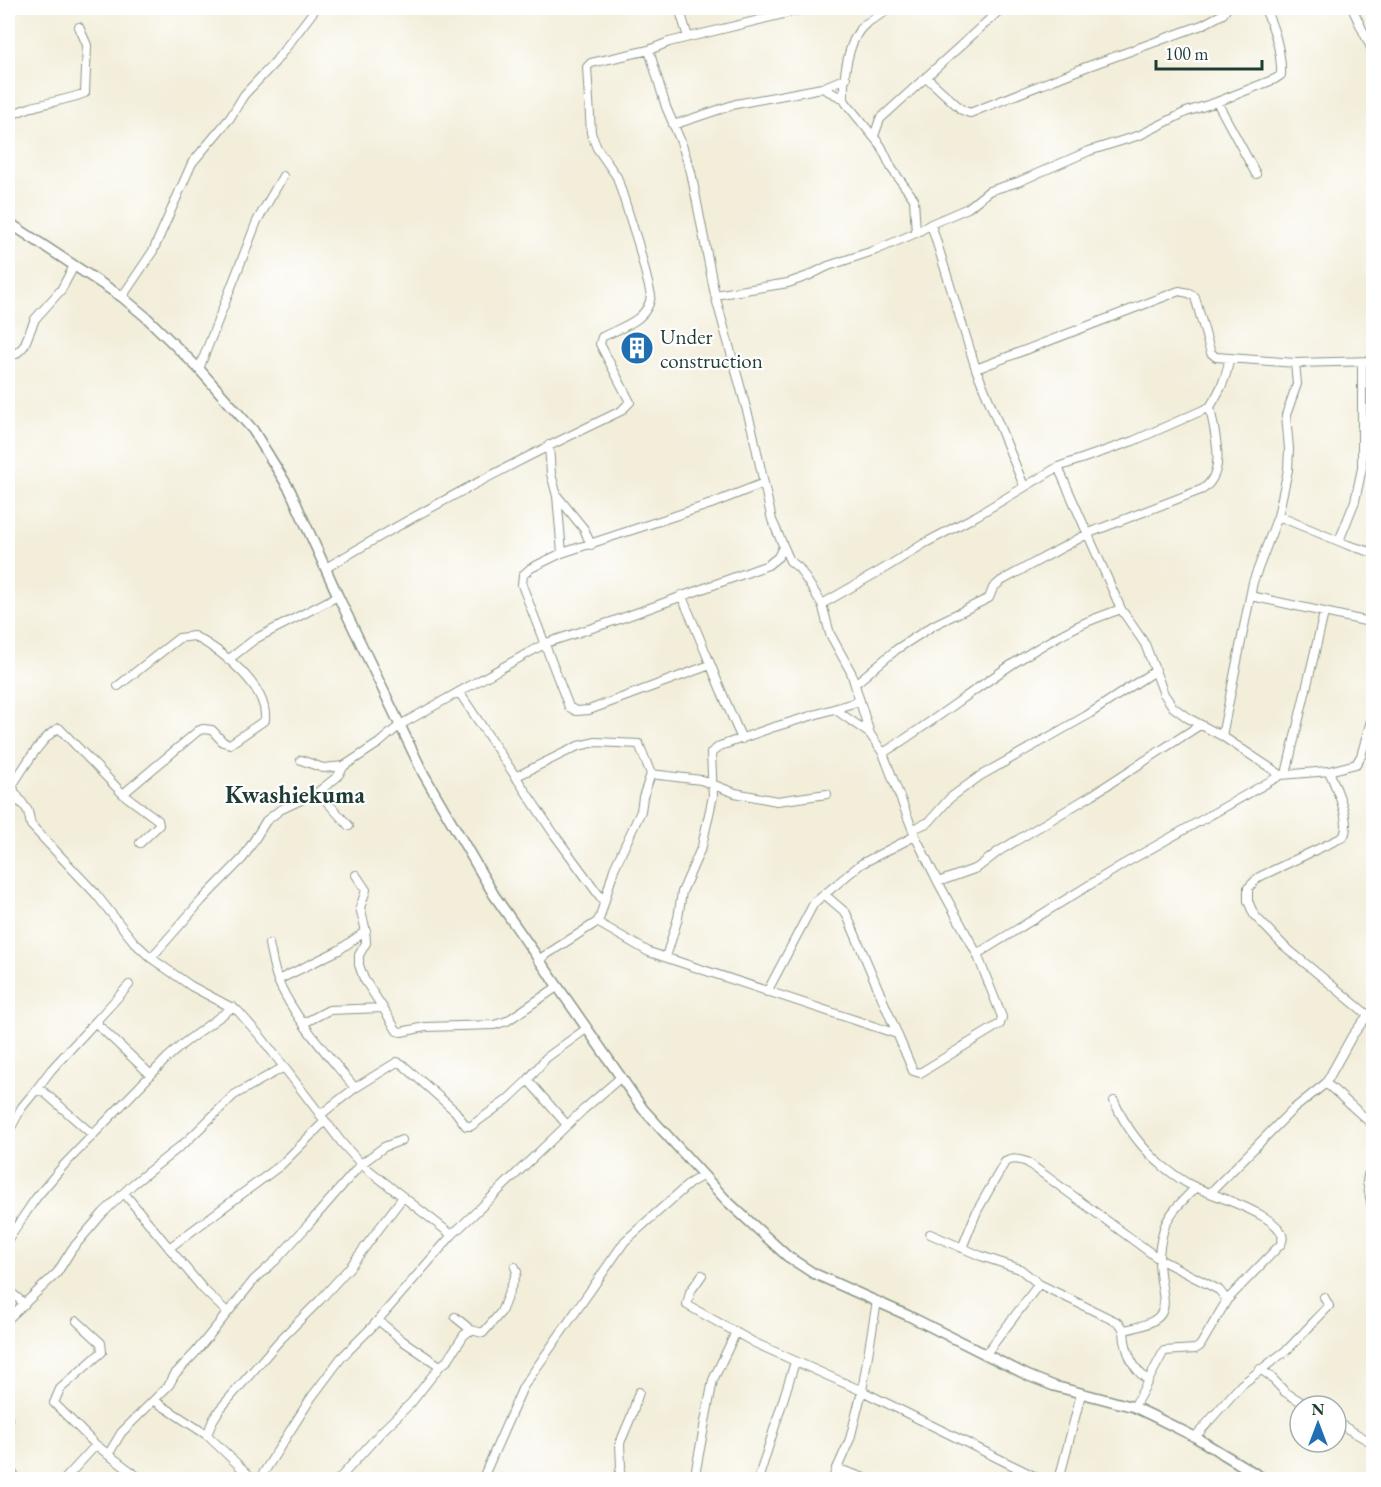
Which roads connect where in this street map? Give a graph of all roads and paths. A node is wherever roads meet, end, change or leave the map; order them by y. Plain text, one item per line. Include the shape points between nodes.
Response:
1 (316, 8) edge
2 (679, 8) edge
3 (808, 8) edge
4 (891, 8) edge
5 (1002, 8) edge
6 (1227, 8) edge
7 (1264, 8) edge
8 (1352, 8) edge
9 (79, 27) dead end
10 (688, 37) junction
11 (649, 50) junction
12 (1374, 54) edge
13 (926, 77) junction
14 (846, 78) junction
15 (822, 88) junction
16 (844, 99) junction
17 (1217, 102) junction
18 (8, 116) edge
19 (674, 125) junction
20 (874, 136) junction
21 (1256, 174) dead end
22 (283, 176) dead end
23 (8, 222) edge
24 (931, 224) junction
25 (916, 233) junction
26 (74, 267) junction
27 (716, 296) junction
28 (122, 297) junction
29 (8, 351) edge
30 (1229, 359) junction
31 (1374, 361) edge
32 (1362, 362) junction
33 (1295, 363) junction
34 (199, 369) junction
35 (976, 369) junction
36 (1210, 407) junction
37 (549, 445) junction
38 (1058, 467) junction
39 (764, 483) junction
40 (1024, 486) junction
41 (557, 496) junction
42 (1278, 516) junction
43 (1089, 533) junction
44 (1339, 541) junction
45 (591, 545) junction
46 (783, 547) junction
47 (1374, 553) edge
48 (562, 554) junction
49 (790, 561) junction
50 (768, 565) junction
51 (326, 568) junction
52 (338, 596) junction
53 (681, 596) junction
54 (1251, 596) junction
55 (822, 604) junction
56 (1121, 609) junction
57 (1324, 613) junction
58 (1374, 623) edge
59 (546, 643) junction
60 (228, 660) junction
61 (710, 665) junction
62 (1156, 670) junction
63 (855, 684) junction
64 (118, 686) dead end
65 (459, 692) junction
66 (860, 700) junction
67 (836, 710) junction
68 (1374, 710) edge
69 (400, 725) junction
70 (1200, 725) junction
71 (870, 734) junction
72 (1222, 736) junction
73 (741, 739) junction
74 (883, 753) junction
75 (301, 760) dead end
76 (344, 766) junction
77 (1329, 771) junction
78 (651, 774) junction
79 (1284, 774) junction
80 (515, 777) junction
81 (713, 783) junction
82 (318, 792) junction
83 (123, 794) junction
84 (827, 794) dead end
85 (8, 802) edge
86 (22, 804) junction
87 (349, 826) dead end
88 (914, 832) junction
89 (140, 843) dead end
90 (356, 875) dead end
91 (938, 882) junction
92 (824, 894) junction
93 (604, 902) junction
94 (597, 922) junction
95 (366, 932) junction
96 (269, 944) dead end
97 (977, 954) junction
98 (666, 957) junction
99 (151, 958) junction
100 (538, 960) junction
101 (278, 980) junction
102 (129, 985) dead end
103 (557, 987) junction
104 (767, 992) junction
105 (233, 1007) junction
106 (383, 1008) junction
107 (1371, 1018) edge
108 (98, 1019) junction
109 (304, 1023) junction
110 (586, 1029) junction
111 (897, 1034) junction
112 (284, 1067) junction
113 (151, 1075) junction
114 (620, 1078) junction
115 (528, 1080) junction
116 (1326, 1083) junction
117 (355, 1088) junction
118 (36, 1090) junction
119 (1114, 1101) dead end
120 (323, 1118) junction
121 (567, 1125) junction
122 (1374, 1126) edge
123 (8, 1134) edge
124 (93, 1135) junction
125 (402, 1140) dead end
126 (361, 1164) junction
127 (1374, 1165) edge
128 (702, 1176) junction
129 (1195, 1188) junction
130 (1210, 1192) junction
131 (124, 1193) junction
132 (403, 1197) junction
133 (1374, 1216) edge
134 (930, 1234) dead end
135 (452, 1235) junction
136 (8, 1239) edge
137 (169, 1248) junction
138 (962, 1248) junction
139 (1159, 1259) junction
140 (515, 1267) dead end
141 (702, 1275) dead end
142 (1039, 1284) junction
143 (8, 1290) edge
144 (1324, 1297) dead end
145 (1227, 1300) junction
146 (877, 1301) junction
147 (25, 1305) junction
148 (226, 1312) junction
149 (455, 1317) dead end
150 (8, 1319) edge
151 (378, 1320) junction
152 (77, 1321) dead end
153 (471, 1330) junction
154 (1124, 1330) junction
155 (735, 1332) junction
156 (985, 1355) junction
157 (795, 1362) junction
158 (440, 1366) junction
159 (1260, 1369) junction
160 (1148, 1380) junction
161 (862, 1391) junction
162 (639, 1392) dead end
163 (1081, 1394) junction
164 (1288, 1394) edge
165 (155, 1401) junction
166 (1134, 1407) junction
167 (1348, 1429) edge
168 (207, 1435) junction
169 (1195, 1437) junction
170 (1374, 1444) edge
171 (96, 1445) junction
172 (108, 1455) junction
173 (836, 1468) junction
174 (8, 1469) edge
175 (1259, 1478) edge
176 (19, 1479) edge
177 (64, 1479) edge
178 (142, 1479) edge
179 (254, 1479) edge
180 (259, 1479) edge
181 (338, 1479) edge
182 (482, 1479) edge
183 (618, 1479) edge
184 (693, 1479) edge
185 (758, 1479) edge
186 (832, 1479) edge
187 (870, 1479) edge
188 (1042, 1479) edge
189 (1059, 1479) edge

1 - 28 street via 192,163 153,251
2 - 10 street
3 - 10 street
4 - 14 street via 856,33
5 - 13 street
6 - 13 street via 1223,15 1208,22 970,113
7 - 17 street via 1275,34 1281,75
8 - 12 street
9 - 18 street via 87,45 85,93 20,109
10 - 11 street
11 - 19 street
11 - 37 street via 587,67 591,133 617,177 651,295 651,304 643,316 600,340 630,402 621,411
13 - 20 street via 880,119
14 - 15 street
14 - 16 street
15 - 16 street
15 - 19 street via 743,103
16 - 20 street
17 - 21 street
17 - 24 street via 989,191 968,208
19 - 27 street via 691,172
20 - 25 street via 914,199
22 - 34 street via 258,221
23 - 26 street
24 - 25 street
24 - 35 street
25 - 27 street via 788,283
26 - 28 street
26 - 29 street via 61,290 35,319 24,346 16,354
27 - 39 street
28 - 34 street
30 - 33 street
30 - 35 street via 1211,353 1195,297 1179,291
30 - 36 street via 1221,389
31 - 32 street
32 - 33 street
32 - 44 street via 1361,476
33 - 42 street via 1297,384 1286,415 1288,470
34 - 51 street via 259,439 290,490
35 - 40 street
36 - 38 street via 1133,441
36 - 43 street via 1217,451 1216,472 1210,484
37 - 41 street
37 - 51 street via 410,517
38 - 40 street
38 - 43 street
39 - 45 street
39 - 46 street
40 - 55 street
41 - 45 street via 584,529
41 - 48 street
42 - 44 street
42 - 54 street
43 - 56 street
43 - 63 street via 1001,581 989,598 934,625
44 - 47 street
45 - 48 street
46 - 49 street
46 - 50 street
48 - 59 street via 531,568 522,580
49 - 50 street
49 - 55 street
50 - 53 street
51 - 52 street
52 - 60 street via 255,639
52 - 69 street
53 - 59 street
53 - 61 street
54 - 57 street
54 - 72 street
55 - 63 street via 830,634
56 - 62 street via 1145,644
56 - 74 street via 1054,639
57 - 58 street
57 - 79 street
59 - 61 street via 570,707 581,711
59 - 65 street
60 - 64 street via 202,640 183,637
60 - 83 street via 257,688 265,720 230,744 212,730 198,731
61 - 73 street
62 - 70 street via 1173,707
62 - 88 street via 1086,716 980,776
63 - 66 street
65 - 69 street
65 - 80 street
66 - 67 street
66 - 71 street
67 - 71 street
67 - 73 street
68 - 77 street via 1356,764
69 - 76 street
69 - 100 street via 423,773 489,886
70 - 72 street
70 - 91 street via 977,868
71 - 74 street
72 - 79 street
73 - 81 street via 711,753
74 - 88 street
75 - 76 street via 323,768
76 - 82 street
77 - 79 street
77 - 107 street via 1347,825 1343,837 1258,877 1248,888 1248,901 1254,915 1283,945
78 - 80 street via 639,744 596,742 578,746
78 - 81 street
78 - 93 street via 641,811 614,869
79 - 97 street via 1122,865
80 - 93 street
81 - 84 street via 735,793 777,801
81 - 98 street via 701,851 682,892
82 - 87 street
82 - 99 street via 266,821 243,858
83 - 86 street via 59,728 13,784
83 - 89 street via 158,820 156,829
85 - 86 street
86 - 99 street via 31,825
88 - 91 street
88 - 92 street via 861,864
90 - 95 street via 366,890 360,908
91 - 97 street
92 - 104 street via 810,910
92 - 111 street via 846,913
93 - 94 street
94 - 98 street via 643,949
94 - 100 street
95 - 101 street
95 - 106 street via 359,965
96 - 101 street
97 - 111 street via 1002,1017 997,1027 916,1073
98 - 104 street
99 - 105 street via 191,986
100 - 103 street
101 - 109 street
102 - 108 street
103 - 106 street via 507,1021 494,1025 425,1027 401,1032
103 - 110 street
104 - 111 street
105 - 112 street
105 - 113 street via 176,1050
106 - 109 street via 328,1011
107 - 116 street via 1352,1036
108 - 113 street via 98,1025
108 - 118 street
109 - 117 street
110 - 114 street
110 - 115 street via 546,1058
112 - 120 street
112 - 131 street via 238,1092
113 - 124 street
114 - 121 street
114 - 128 street
115 - 117 street via 471,1126 466,1126 455,1111 397,1062
115 - 121 street
116 - 122 street
116 - 130 street via 1291,1111
117 - 120 street
118 - 123 street
118 - 124 street via 44,1092
119 - 129 street via 1131,1133 1148,1152
120 - 126 street
120 - 137 street via 281,1165
121 - 135 street
124 - 136 street via 36,1198
125 - 126 street via 384,1147
126 - 132 street
126 - 148 street
127 - 133 street via 1367,1182
128 - 146 street via 786,1256 813,1273
128 - 182 street via 625,1241 523,1387
129 - 130 street
129 - 139 street via 1166,1222
130 - 145 street via 1239,1203 1282,1230 1284,1236 1281,1244
131 - 137 street
131 - 147 street
132 - 135 street
132 - 168 street via 350,1267 220,1409
134 - 138 street
135 - 151 street
137 - 148 street
138 - 139 street via 977,1211 1005,1162 1012,1158 1027,1162
138 - 142 street via 1020,1269
139 - 145 street via 1219,1290
139 - 154 street via 1164,1290 1161,1314 1146,1326
140 - 153 street via 517,1272 501,1312 483,1333
141 - 155 street via 690,1292 687,1305
142 - 154 street via 1119,1323
142 - 156 street
143 - 147 street
144 - 159 street via 1329,1306 1288,1349
145 - 160 street via 1200,1346 1164,1351
146 - 156 street
146 - 161 street
147 - 150 street
148 - 165 street
149 - 153 street
151 - 158 street
151 - 180 street via 327,1375
152 - 171 street via 101,1343 102,1352 60,1389 54,1403
153 - 158 street
154 - 160 street via 1135,1367
155 - 157 street
155 - 184 street via 713,1380
156 - 163 street
157 - 161 street
157 - 185 street
158 - 181 street via 411,1403
159 - 164 street
159 - 169 street
160 - 166 street
161 - 173 street via 850,1439
161 - 188 street
162 - 183 street via 620,1443
163 - 166 street
163 - 189 street
165 - 168 street
165 - 172 street via 121,1433
166 - 169 street
167 - 170 street
168 - 179 street
169 - 175 street
171 - 172 street
171 - 177 street
172 - 178 street
173 - 186 street
173 - 187 street
174 - 176 street

